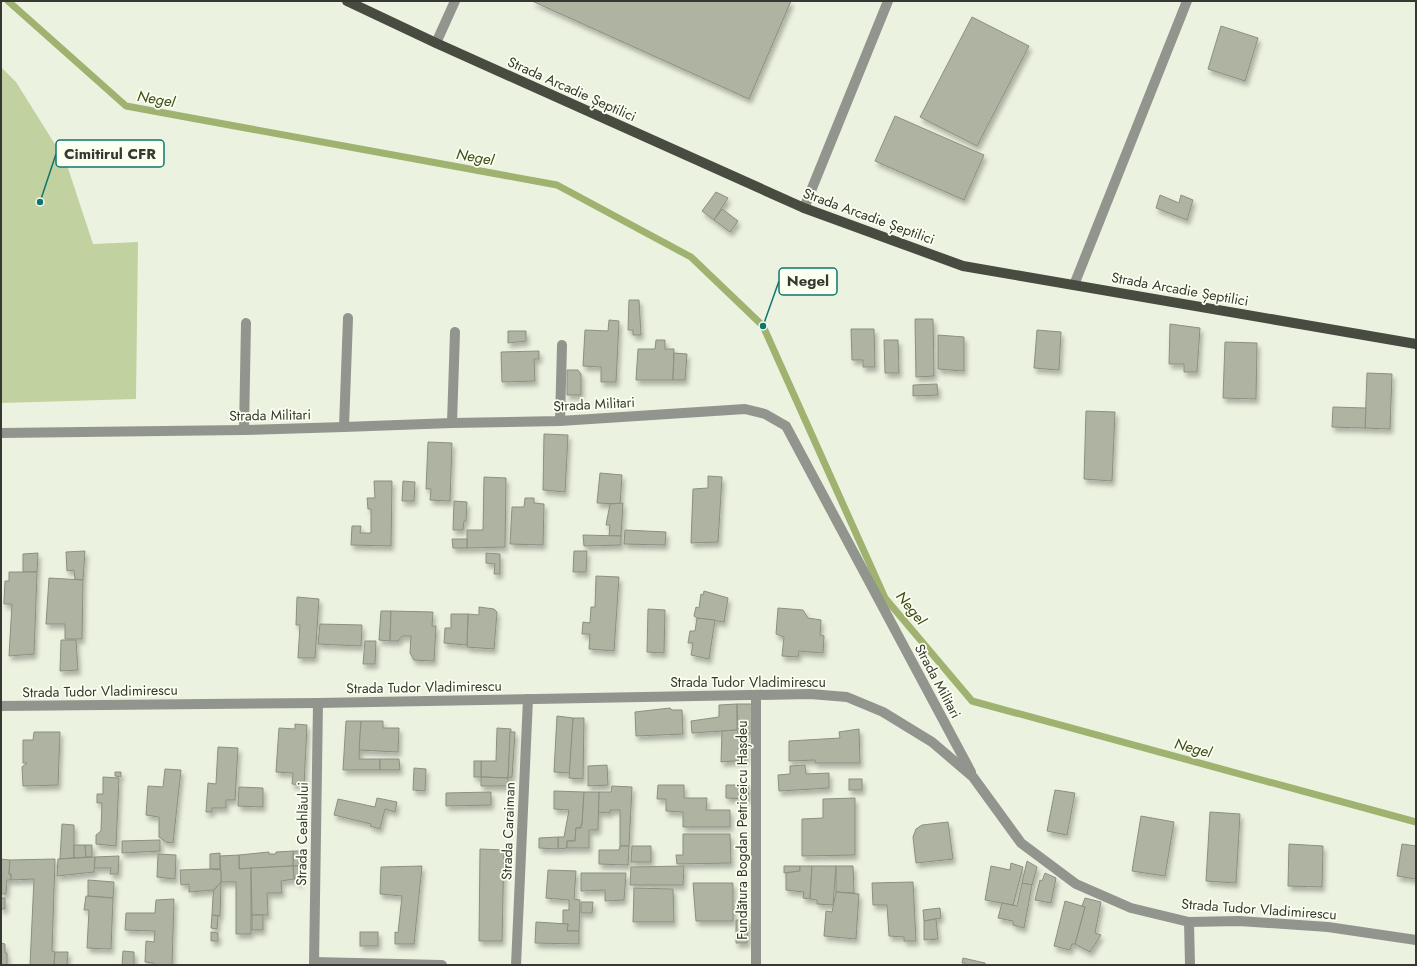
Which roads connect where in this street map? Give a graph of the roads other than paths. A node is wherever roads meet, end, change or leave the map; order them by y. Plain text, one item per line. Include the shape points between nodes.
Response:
1 (347, 1) edge
2 (455, 1) edge
3 (888, 1) edge
4 (1187, 1) edge
5 (436, 43) junction
6 (804, 208) junction
7 (1074, 285) junction
8 (348, 318) dead end
9 (246, 323) dead end
10 (455, 332) dead end
11 (1416, 344) edge
12 (562, 345) dead end
13 (560, 421) junction
14 (452, 423) junction
15 (344, 427) junction
16 (244, 430) junction
17 (1, 433) edge
18 (756, 695) junction
19 (528, 699) junction
20 (318, 703) junction
21 (1, 706) edge
22 (973, 777) junction
23 (1189, 922) junction
24 (1416, 940) edge
25 (314, 964) edge
26 (442, 965) edge
27 (516, 965) edge
28 (756, 965) edge
29 (1190, 965) edge

1 - 5 main road, Strada Arcadie Șeptilici
2 - 5 street
3 - 6 street
4 - 7 street
5 - 6 main road, Strada Arcadie Șeptilici
6 - 7 main road, Strada Arcadie Șeptilici via 963,266
7 - 11 main road, Strada Arcadie Șeptilici
8 - 15 street
9 - 16 street
10 - 14 street
12 - 13 street
13 - 14 street, Strada Militari
13 - 22 street, Strada Militari via 745,409 765,414 786,426
14 - 15 street, Strada Militari
15 - 16 street, Strada Militari
16 - 17 street, Strada Militari
18 - 19 street, Strada Tudor Vladimirescu
18 - 22 street, Strada Tudor Vladimirescu via 810,694 847,697 883,712 932,742
18 - 28 street, Fundătura Bogdan Petriceicu Hașdeu
19 - 20 street, Strada Tudor Vladimirescu
19 - 27 street, Strada Caraiman
20 - 21 street, Strada Tudor Vladimirescu
20 - 25 street, Strada Ceahlăului
22 - 23 street, Strada Tudor Vladimirescu via 1021,842 1076,884 1131,908
23 - 24 street, Strada Tudor Vladimirescu via 1239,921 1328,927
23 - 29 street
25 - 26 street

